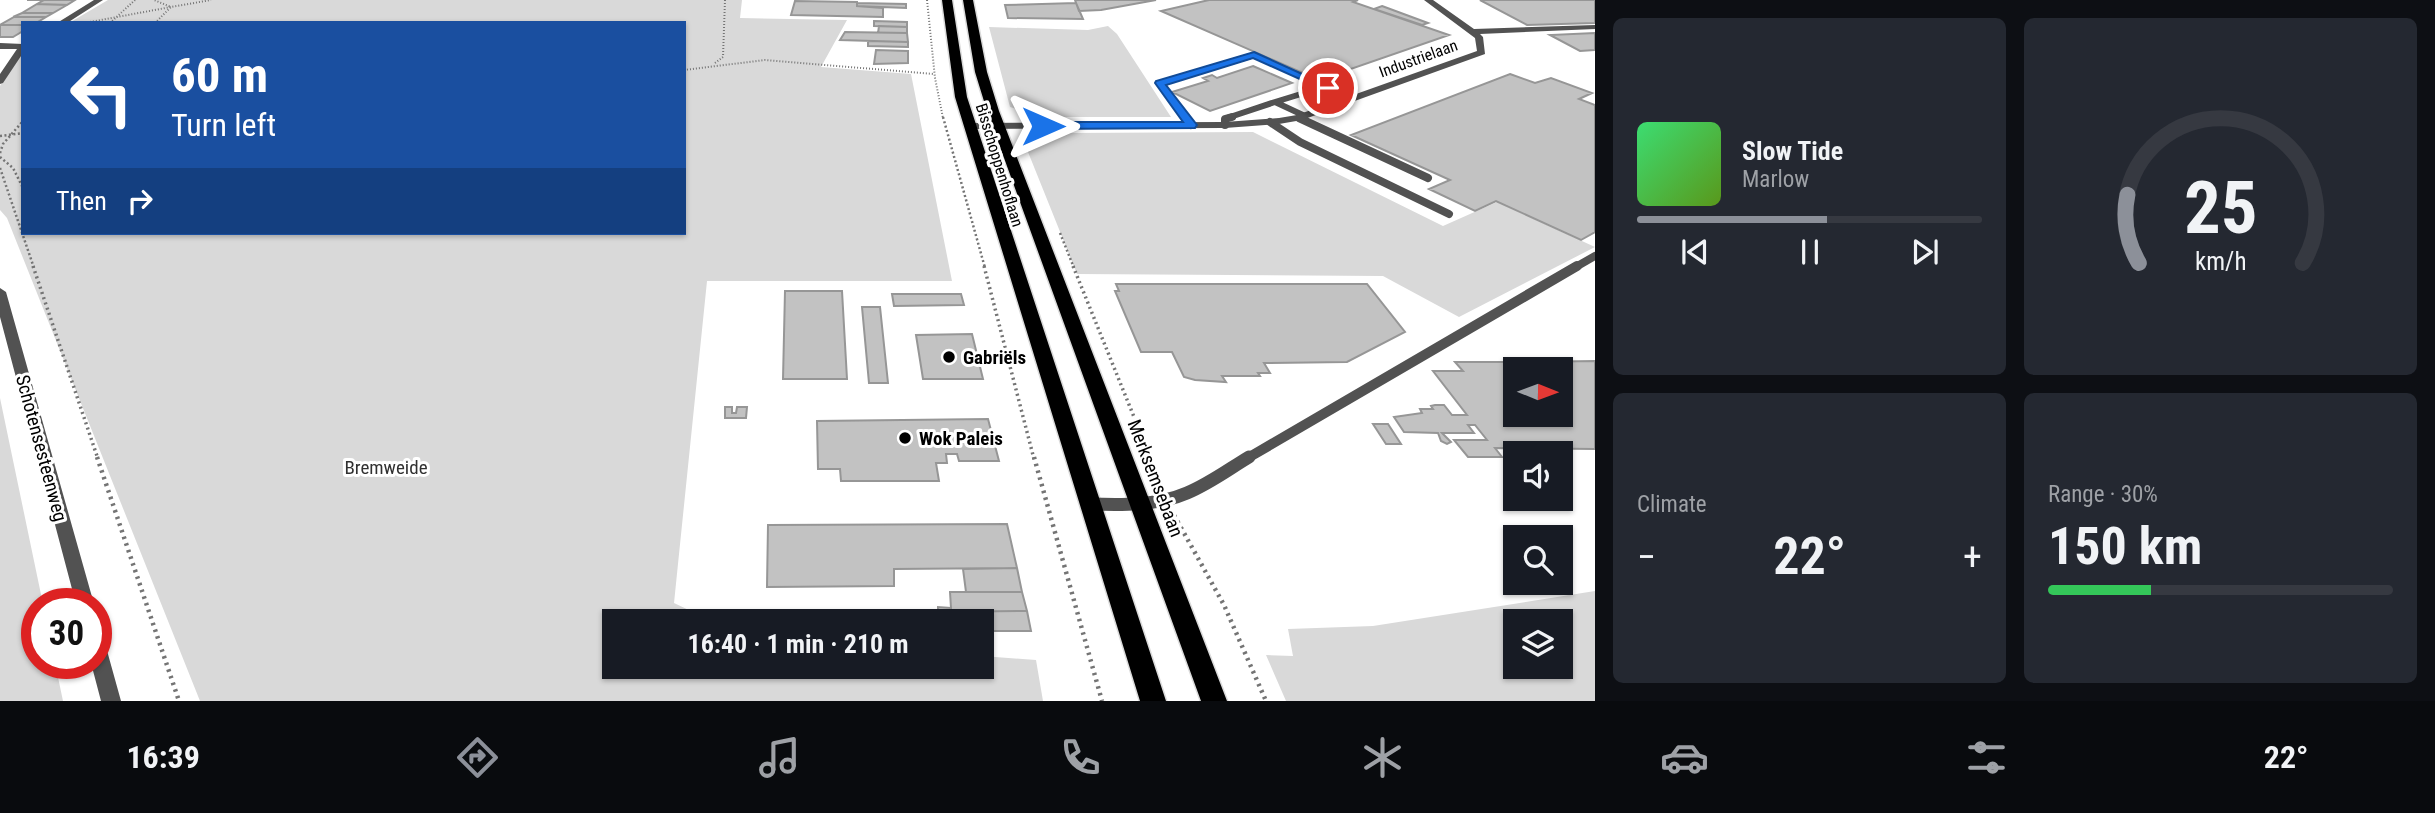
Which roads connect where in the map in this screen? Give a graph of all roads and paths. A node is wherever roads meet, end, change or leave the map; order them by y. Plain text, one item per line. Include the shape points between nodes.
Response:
1 (99, 0) edge
2 (135, 0) edge
3 (155, 0) edge
4 (211, 0) edge
5 (725, 0) edge
6 (927, 0) edge
7 (947, 0) edge
8 (968, 0) edge
9 (1428, 0) edge
10 (171, 7) junction
11 (119, 16) junction
12 (64, 21) edge
13 (94, 21) edge
14 (113, 21) edge
15 (157, 21) edge
16 (1595, 27) edge
17 (1471, 32) junction
18 (0, 46) edge
19 (21, 46) edge
20 (21, 49) edge
21 (714, 65) junction
22 (686, 70) edge
23 (934, 74) junction
24 (0, 81) edge
25 (1301, 94) dead end
26 (1352, 99) junction
27 (1275, 102) junction
28 (1302, 117) junction
29 (1270, 122) junction
30 (21, 123) edge
31 (1191, 125) junction
32 (1225, 125) junction
33 (970, 126) junction
34 (998, 126) junction
35 (21, 133) edge
36 (11, 134) junction
37 (0, 135) edge
38 (1, 157) edge
39 (0, 169) edge
40 (1428, 178) dead end
41 (1, 182) edge
42 (21, 184) edge
43 (15, 214) junction
44 (21, 214) edge
45 (1449, 214) dead end
46 (21, 232) edge
47 (22, 235) edge
48 (1068, 253) dead end
49 (1595, 257) edge
50 (1053, 273) joint
51 (0, 292) edge
52 (1167, 500) junction
53 (1089, 504) junction
54 (1140, 505) junction
55 (81, 588) edge
56 (105, 679) edge
57 (111, 701) edge
58 (180, 701) edge
59 (1102, 701) edge
60 (1153, 701) edge
61 (1214, 701) edge
62 (1266, 701) edge

1 - 12 street
2 - 11 path
3 - 10 path
4 - 10 path
5 - 21 path via 723,57
6 - 23 path
7 - 33 main road, Bisschoppenhoflaan via 958,84
8 - 34 main road, Bisschoppenhoflaan via 981,72
9 - 17 street, Industrielaan
10 - 11 path
10 - 15 path
11 - 13 path
11 - 14 path
16 - 17 street
17 - 26 street, Industrielaan via 1479,37 1482,52
18 - 19 street
20 - 24 street
21 - 22 path
21 - 23 path via 765,60
23 - 59 path
25 - 27 lane
26 - 28 street, Industrielaan
26 - 31 lane via 1254,55 1160,83
27 - 28 lane
27 - 32 lane via 1225,119
28 - 29 street, Industrielaan
28 - 40 lane
29 - 32 street, Industrielaan
29 - 45 lane via 1300,142
30 - 36 path
31 - 32 street, Industrielaan
31 - 34 street, Industrielaan
33 - 34 street, Industrielaan
33 - 53 main road, Bisschoppenhoflaan
34 - 50 main road, Bisschoppenhoflaan
35 - 36 path
36 - 37 path
36 - 38 path
38 - 42 path
39 - 41 path
41 - 43 path
43 - 44 path
43 - 46 path
47 - 58 path
48 - 52 path
49 - 52 lane via 1188,493
50 - 54 main road, Merksemsebaan
51 - 55 street, Schotensesteenweg
52 - 54 lane
52 - 62 path via 1224,605
53 - 54 lane
53 - 60 main road
54 - 61 main road, Merksemsebaan
56 - 57 street

